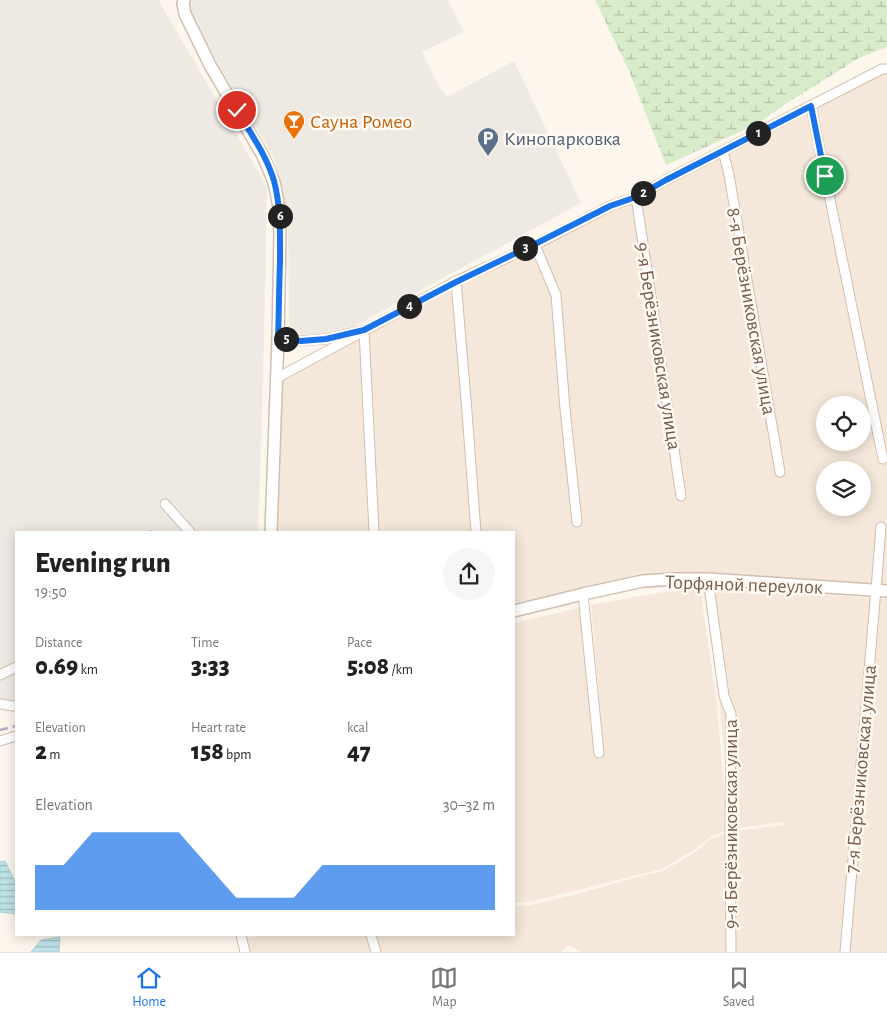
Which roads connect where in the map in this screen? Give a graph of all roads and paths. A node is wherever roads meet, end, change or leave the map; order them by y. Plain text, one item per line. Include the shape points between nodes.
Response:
1 (184, 0) edge
2 (887, 69) edge
3 (811, 106) junction
4 (723, 151) junction
5 (636, 197) junction
6 (535, 244) junction
7 (456, 282) junction
8 (364, 330) junction
9 (278, 338) junction
10 (277, 378) junction
11 (883, 458) dead end
12 (780, 472) dead end
13 (681, 496) dead end
14 (164, 504) dead end
15 (577, 522) dead end
16 (881, 527) dead end
17 (189, 531) edge
18 (271, 531) edge
19 (374, 531) edge
20 (476, 531) edge
21 (708, 579) junction
22 (881, 591) edge
23 (584, 594) junction
24 (515, 611) edge
25 (15, 668) edge
26 (0, 675) edge
27 (0, 704) edge
28 (15, 705) edge
29 (15, 736) edge
30 (0, 741) edge
31 (599, 753) dead end
32 (243, 936) edge
33 (372, 936) edge
34 (245, 952) edge
35 (376, 952) edge
36 (731, 952) edge
37 (845, 952) edge

1 - 9 street via 184,9 210,65 263,156 274,182 280,234
2 - 3 street
3 - 4 street
3 - 11 street
4 - 5 street
4 - 12 street, 8-я Берёзниковская улица
5 - 6 street via 610,206
5 - 13 street, 9-я Берёзниковская улица
6 - 7 street
6 - 15 street via 556,295
7 - 8 street
7 - 20 street
8 - 9 street via 326,339 301,341
8 - 10 street
8 - 19 street
9 - 10 street
10 - 18 street
14 - 17 street
16 - 22 street, 7-я Берёзниковская улица
21 - 22 street, Торфяной переулок
21 - 23 street, Торфяной переулок via 643,581
21 - 36 street, 9-я Берёзниковская улица via 724,696 731,714
22 - 37 street, 7-я Берёзниковская улица
23 - 24 street, Торфяной переулок
23 - 31 street
25 - 26 street
27 - 28 street
29 - 30 street
32 - 34 street
33 - 35 street

